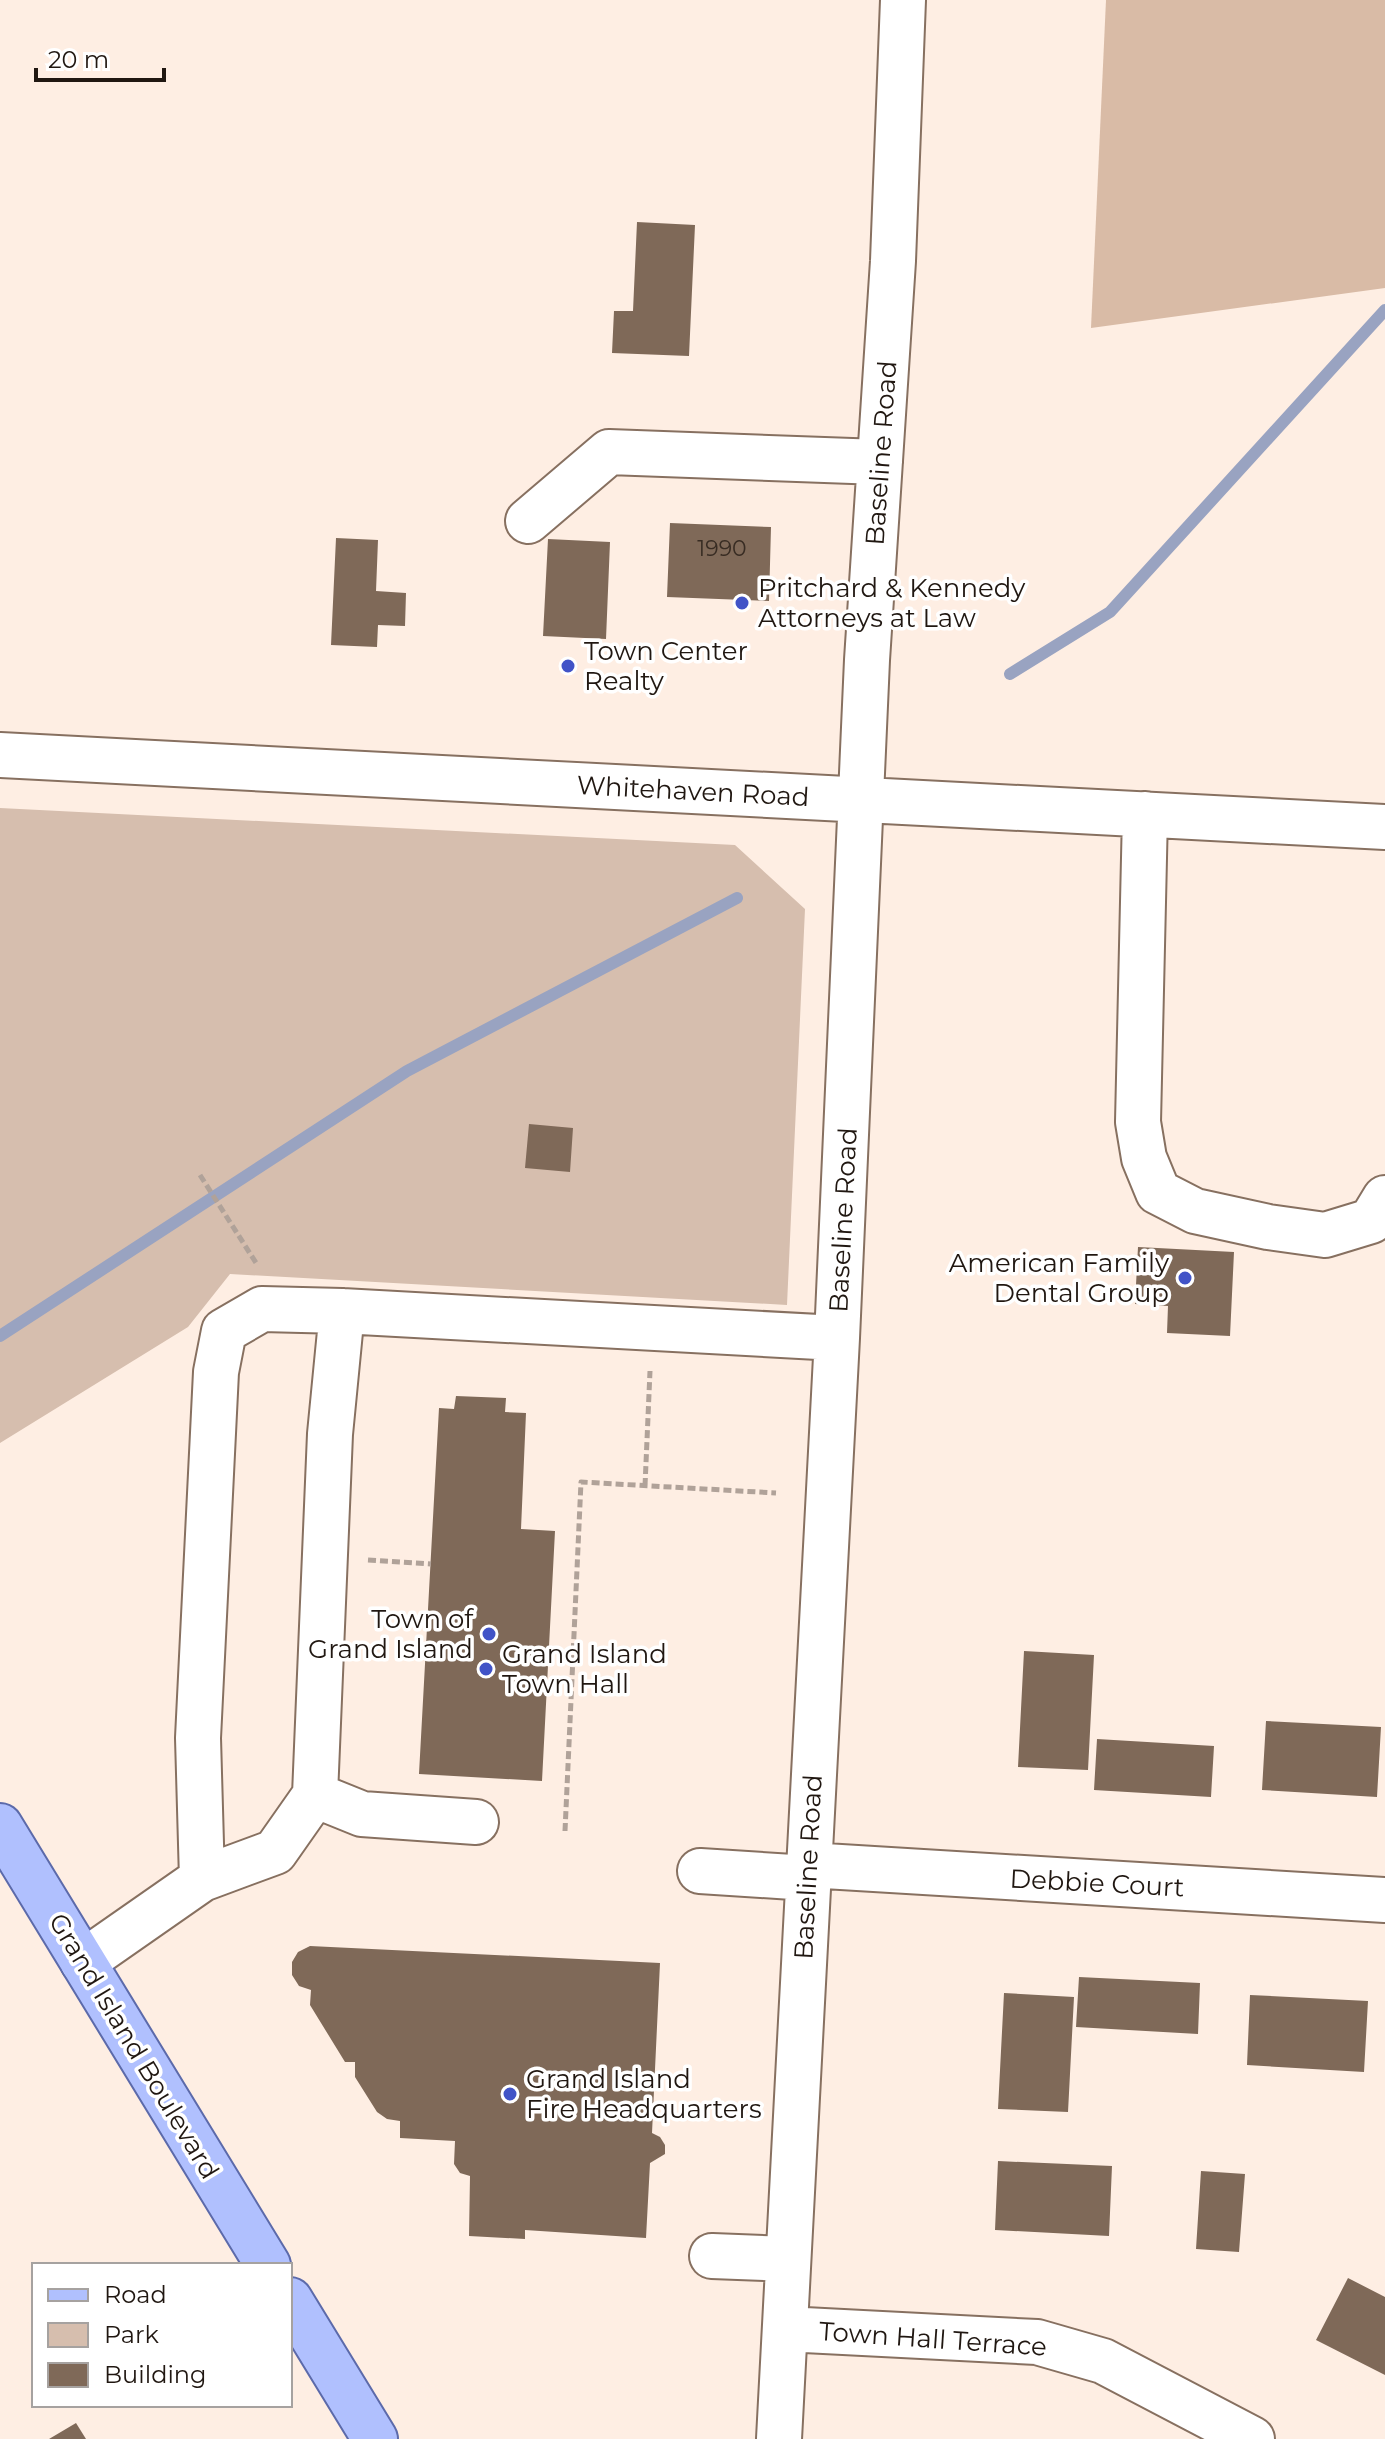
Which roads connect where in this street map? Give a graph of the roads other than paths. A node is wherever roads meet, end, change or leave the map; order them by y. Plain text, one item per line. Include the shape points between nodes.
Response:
1 (903, 0) edge
2 (880, 462) junction
3 (528, 521) dead end
4 (0, 755) edge
5 (863, 800) junction
6 (1145, 814) junction
7 (1385, 827) edge
8 (1385, 1198) edge
9 (342, 1311) junction
10 (837, 1338) junction
11 (315, 1795) junction
12 (476, 1822) dead end
13 (0, 1826) edge
14 (700, 1871) dead end
15 (808, 1872) junction
16 (202, 1879) junction
17 (1385, 1900) edge
18 (83, 1962) junction
19 (712, 2256) dead end
20 (787, 2259) junction
21 (267, 2263) edge
22 (292, 2303) edge
23 (785, 2329) junction
24 (375, 2439) edge
25 (779, 2439) edge
26 (1252, 2439) edge

1 - 2 street, Baseline Road
2 - 3 street via 609,452
2 - 5 street, Baseline Road
4 - 5 street, Whitehaven Road
5 - 6 street, Whitehaven Road
5 - 10 street, Baseline Road
6 - 7 street, Whitehaven Road
6 - 8 street via 1138,1122 1144,1158 1158,1192 1195,1211 1325,1235 1371,1221
9 - 10 street
9 - 11 street via 330,1434
9 - 16 street via 262,1309 224,1331 216,1372 198,1738
10 - 15 street, Baseline Road
11 - 12 street via 362,1814
11 - 16 street via 275,1852
13 - 18 main road, Grand Island Boulevard
14 - 15 street, Debbie Court
15 - 17 street, Debbie Court
15 - 20 street, Baseline Road
16 - 18 street
18 - 21 main road, Grand Island Boulevard
19 - 20 street
20 - 23 street, Baseline Road
22 - 24 main road
23 - 25 street, Baseline Road
23 - 26 street, Town Hall Terrace via 1037,2342 1103,2361

